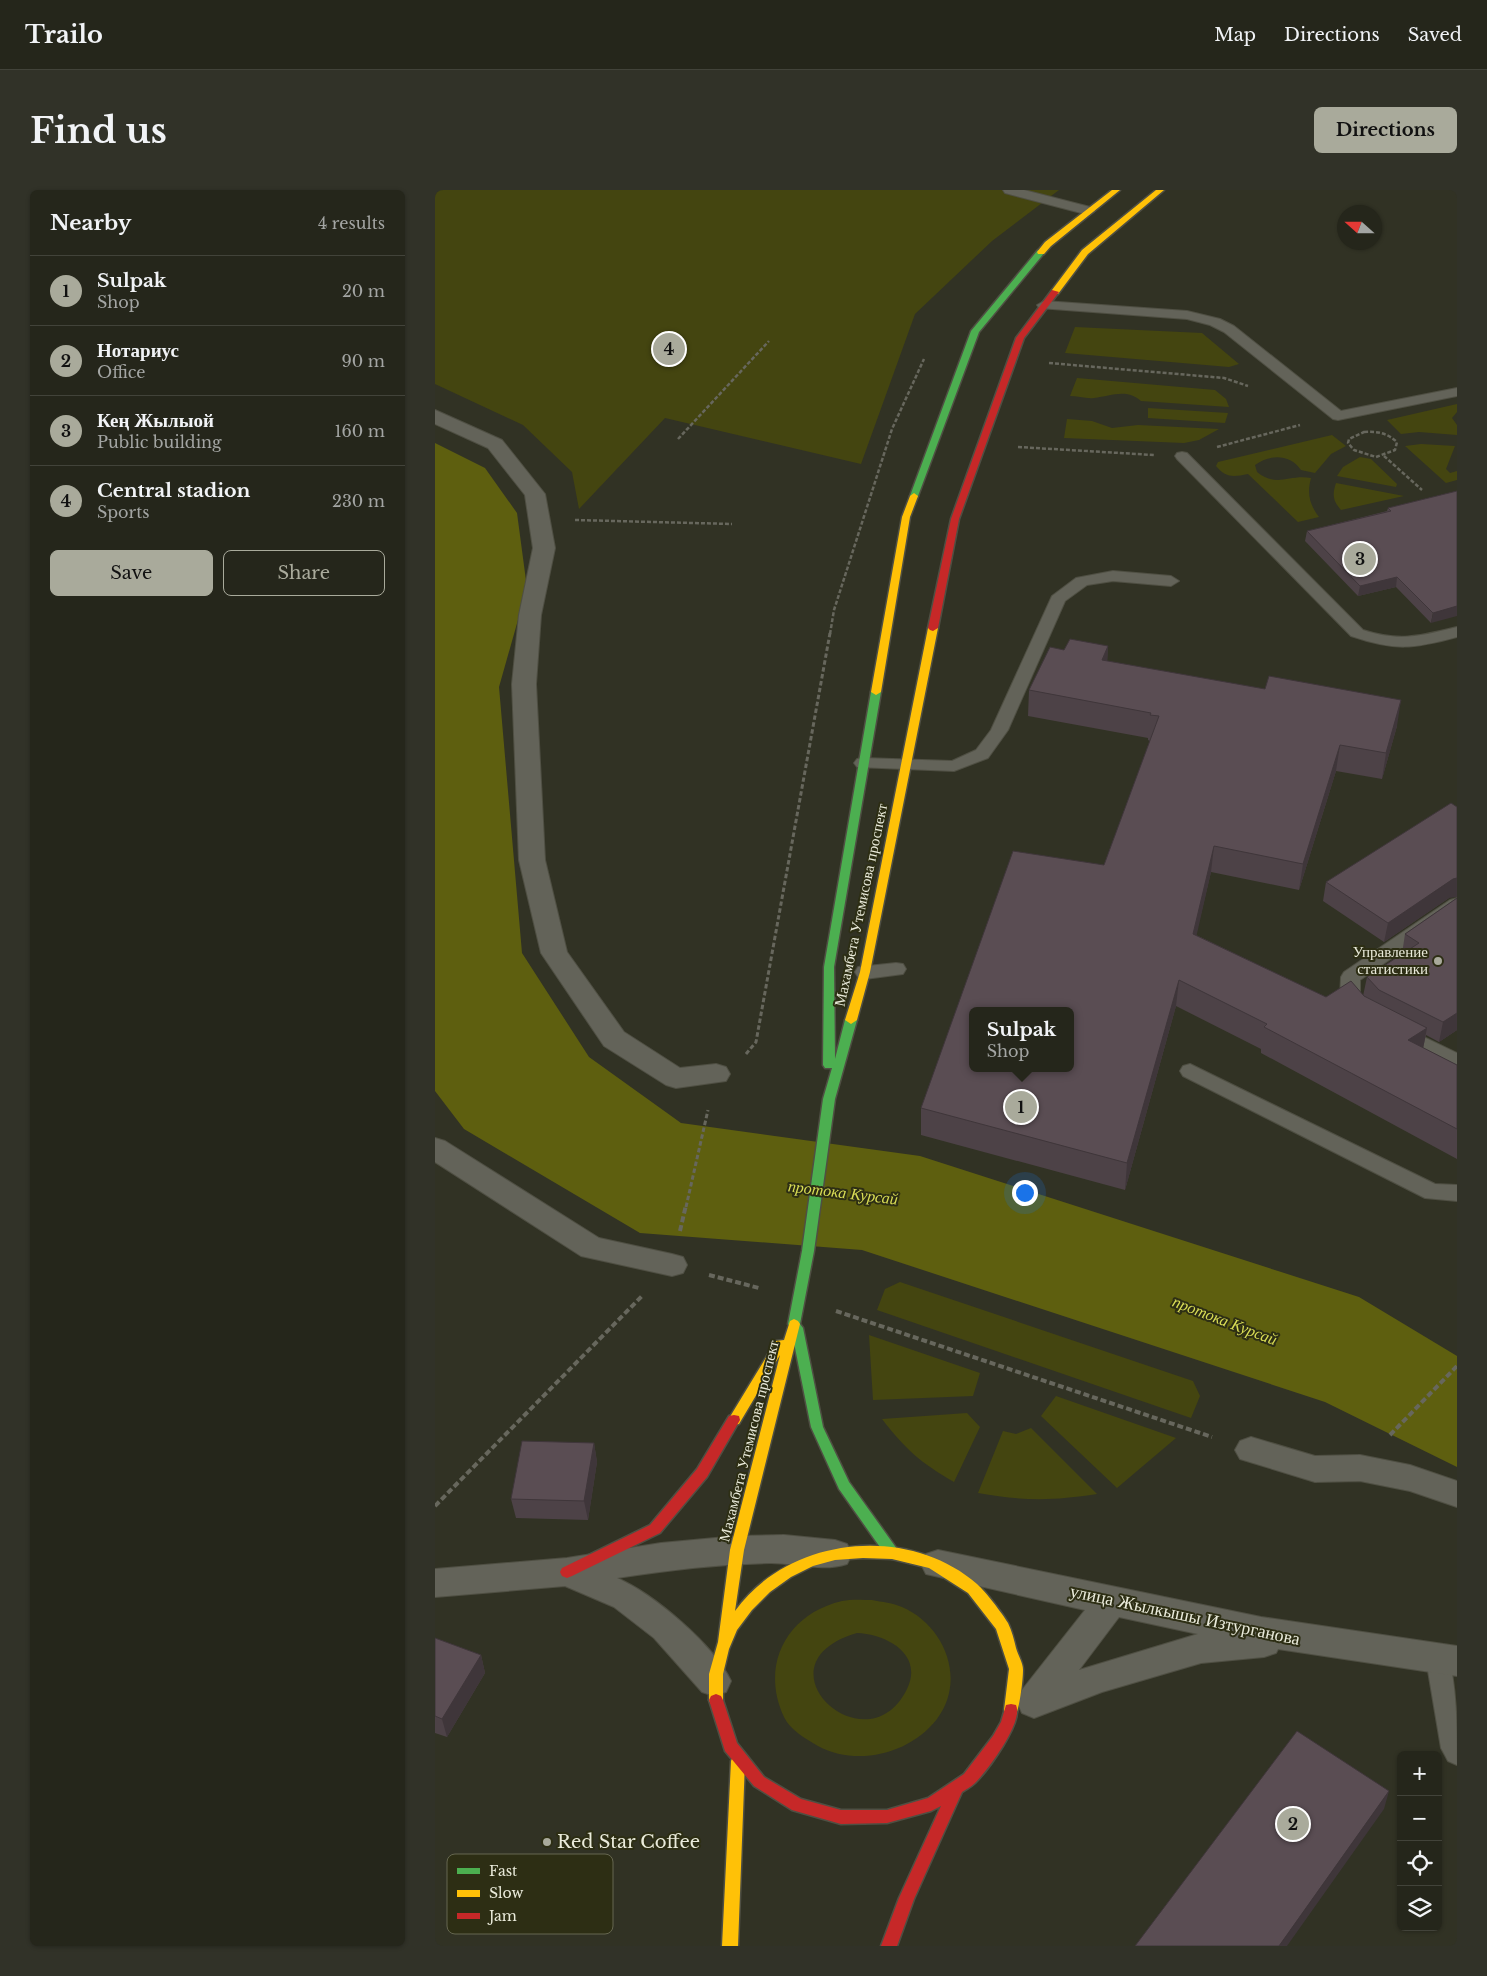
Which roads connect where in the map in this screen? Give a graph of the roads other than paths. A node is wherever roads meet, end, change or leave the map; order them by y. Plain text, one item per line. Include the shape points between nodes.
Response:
1 (1009, 190) edge
2 (1117, 190) edge
3 (1159, 190) edge
4 (1089, 211) junction
5 (1044, 306) junction
6 (1457, 392) edge
7 (435, 416) edge
8 (1182, 456) road end
9 (1171, 581) dead end
10 (1457, 632) edge
11 (863, 763) junction
12 (906, 765) junction
13 (1457, 904) edge
14 (896, 968) dead end
15 (865, 972) junction
16 (1457, 1062) edge
17 (1190, 1071) dead end
18 (717, 1074) road end
19 (829, 1100) junction
20 (435, 1148) edge
21 (1457, 1193) edge
22 (672, 1265) road end
23 (795, 1319) junction
24 (1251, 1450) road end
25 (1457, 1494) edge
26 (737, 1550) junction
27 (892, 1553) junction
28 (835, 1554) junction
29 (933, 1563) junction
30 (567, 1572) junction
31 (435, 1583) edge
32 (1112, 1600) junction
33 (1296, 1638) junction
34 (724, 1640) junction
35 (1448, 1660) edge
36 (714, 1680) junction
37 (1035, 1701) junction
38 (1457, 1753) edge
39 (989, 1759) junction
40 (738, 1761) junction
41 (955, 1791) junction
42 (730, 1946) edge
43 (889, 1946) edge

1 - 4 lane
2 - 4 street, Махамбета Утемисова проспект
3 - 5 street, Махамбета Утемисова проспект via 1085,252
4 - 11 street, Махамбета Утемисова проспект via 1048,244 975,331 906,516
5 - 6 lane via 1187,315 1215,322 1229,329 1338,416
5 - 12 street, Махамбета Утемисова проспект via 1020,338 955,519
7 - 18 street via 495,444 535,494 544,548 530,615 524,684 532,860 554,953 614,1039 676,1078
8 - 10 lane via 1357,633 1384,643 1405,645
9 - 12 lane via 1113,576 1082,581 1058,598 999,730 982,754 954,766
11 - 12 lane
11 - 19 street, Махамбета Утемисова проспект via 829,967
12 - 15 street, Махамбета Утемисова проспект
13 - 16 lane via 1351,977 1349,997 1367,1016
14 - 15 lane
15 - 19 street, Махамбета Утемисова проспект
17 - 21 lane via 1432,1192
19 - 23 street, Махамбета Утемисова проспект
20 - 22 street via 591,1248
23 - 26 street, Махамбета Утемисова проспект
23 - 27 street via 817,1427 844,1485
23 - 30 street via 702,1473 655,1530
24 - 25 street via 1315,1470 1358,1468 1410,1478
26 - 28 street via 784,1549
26 - 30 street via 661,1557
26 - 34 street, Махамбета Утемисова проспект
27 - 28 street
27 - 29 street
28 - 34 street via 789,1570 750,1600
29 - 32 street, улица Жылкышы Изтурганова
29 - 39 street via 973,1589 1003,1626 1016,1669 1011,1715
30 - 31 street
30 - 36 street via 626,1597 666,1628
32 - 33 street, улица Жылкышы Изтурганова
32 - 37 street
33 - 35 street, улица Жылкышы Изтурганова
33 - 37 street via 1201,1648
34 - 36 street
35 - 38 lane via 1454,1748
36 - 40 street via 719,1722
37 - 39 street
39 - 41 street
40 - 41 street via 771,1793 814,1813 862,1819 912,1812
40 - 42 street
41 - 43 street

